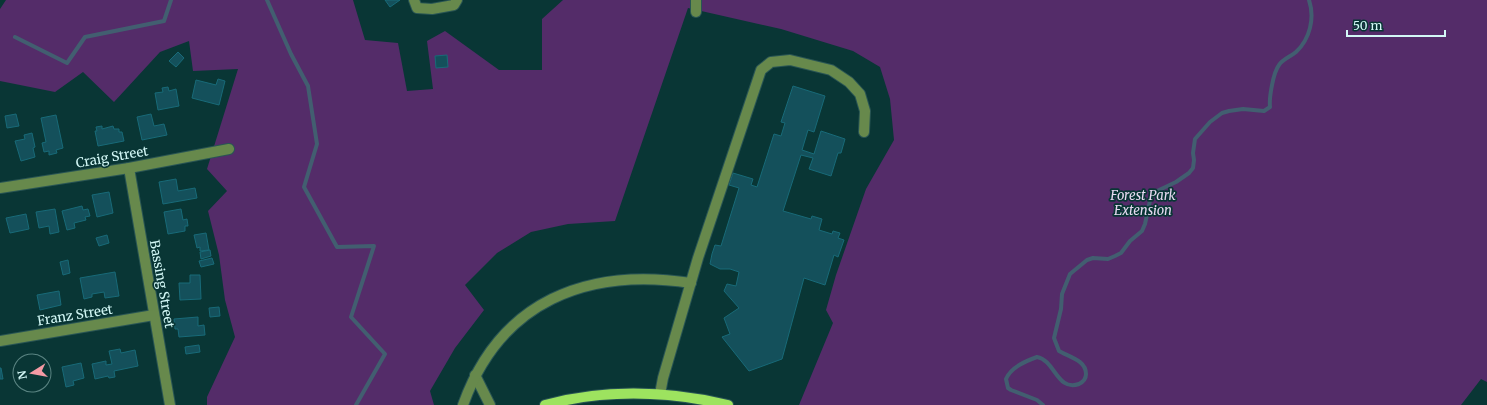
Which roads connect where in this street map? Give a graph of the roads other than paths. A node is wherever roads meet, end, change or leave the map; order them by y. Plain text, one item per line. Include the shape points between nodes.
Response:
1 (414, 0) edge
2 (457, 0) edge
3 (696, 0) edge
4 (696, 12) dead end
5 (864, 132) dead end
6 (229, 149) dead end
7 (129, 168) junction
8 (0, 188) edge
9 (691, 283) junction
10 (154, 315) junction
11 (0, 341) edge
12 (475, 375) junction
13 (660, 394) junction
14 (170, 405) edge
15 (463, 405) edge
16 (490, 405) edge
17 (545, 405) edge
18 (728, 405) edge

1 - 2 street via 417,8 432,9 454,5
3 - 4 street
5 - 9 street via 865,111 860,94 849,82 831,70 790,60 771,62 761,70
6 - 7 street, Craig Street
7 - 8 street, Craig Street
7 - 10 street, Bassing Street
9 - 12 street via 630,279 587,286 557,296 514,323 487,354
9 - 13 street
10 - 11 street, Franz Street
10 - 14 street, Bassing Street
12 - 15 street
12 - 16 street
13 - 17 main road via 609,395
13 - 18 main road

